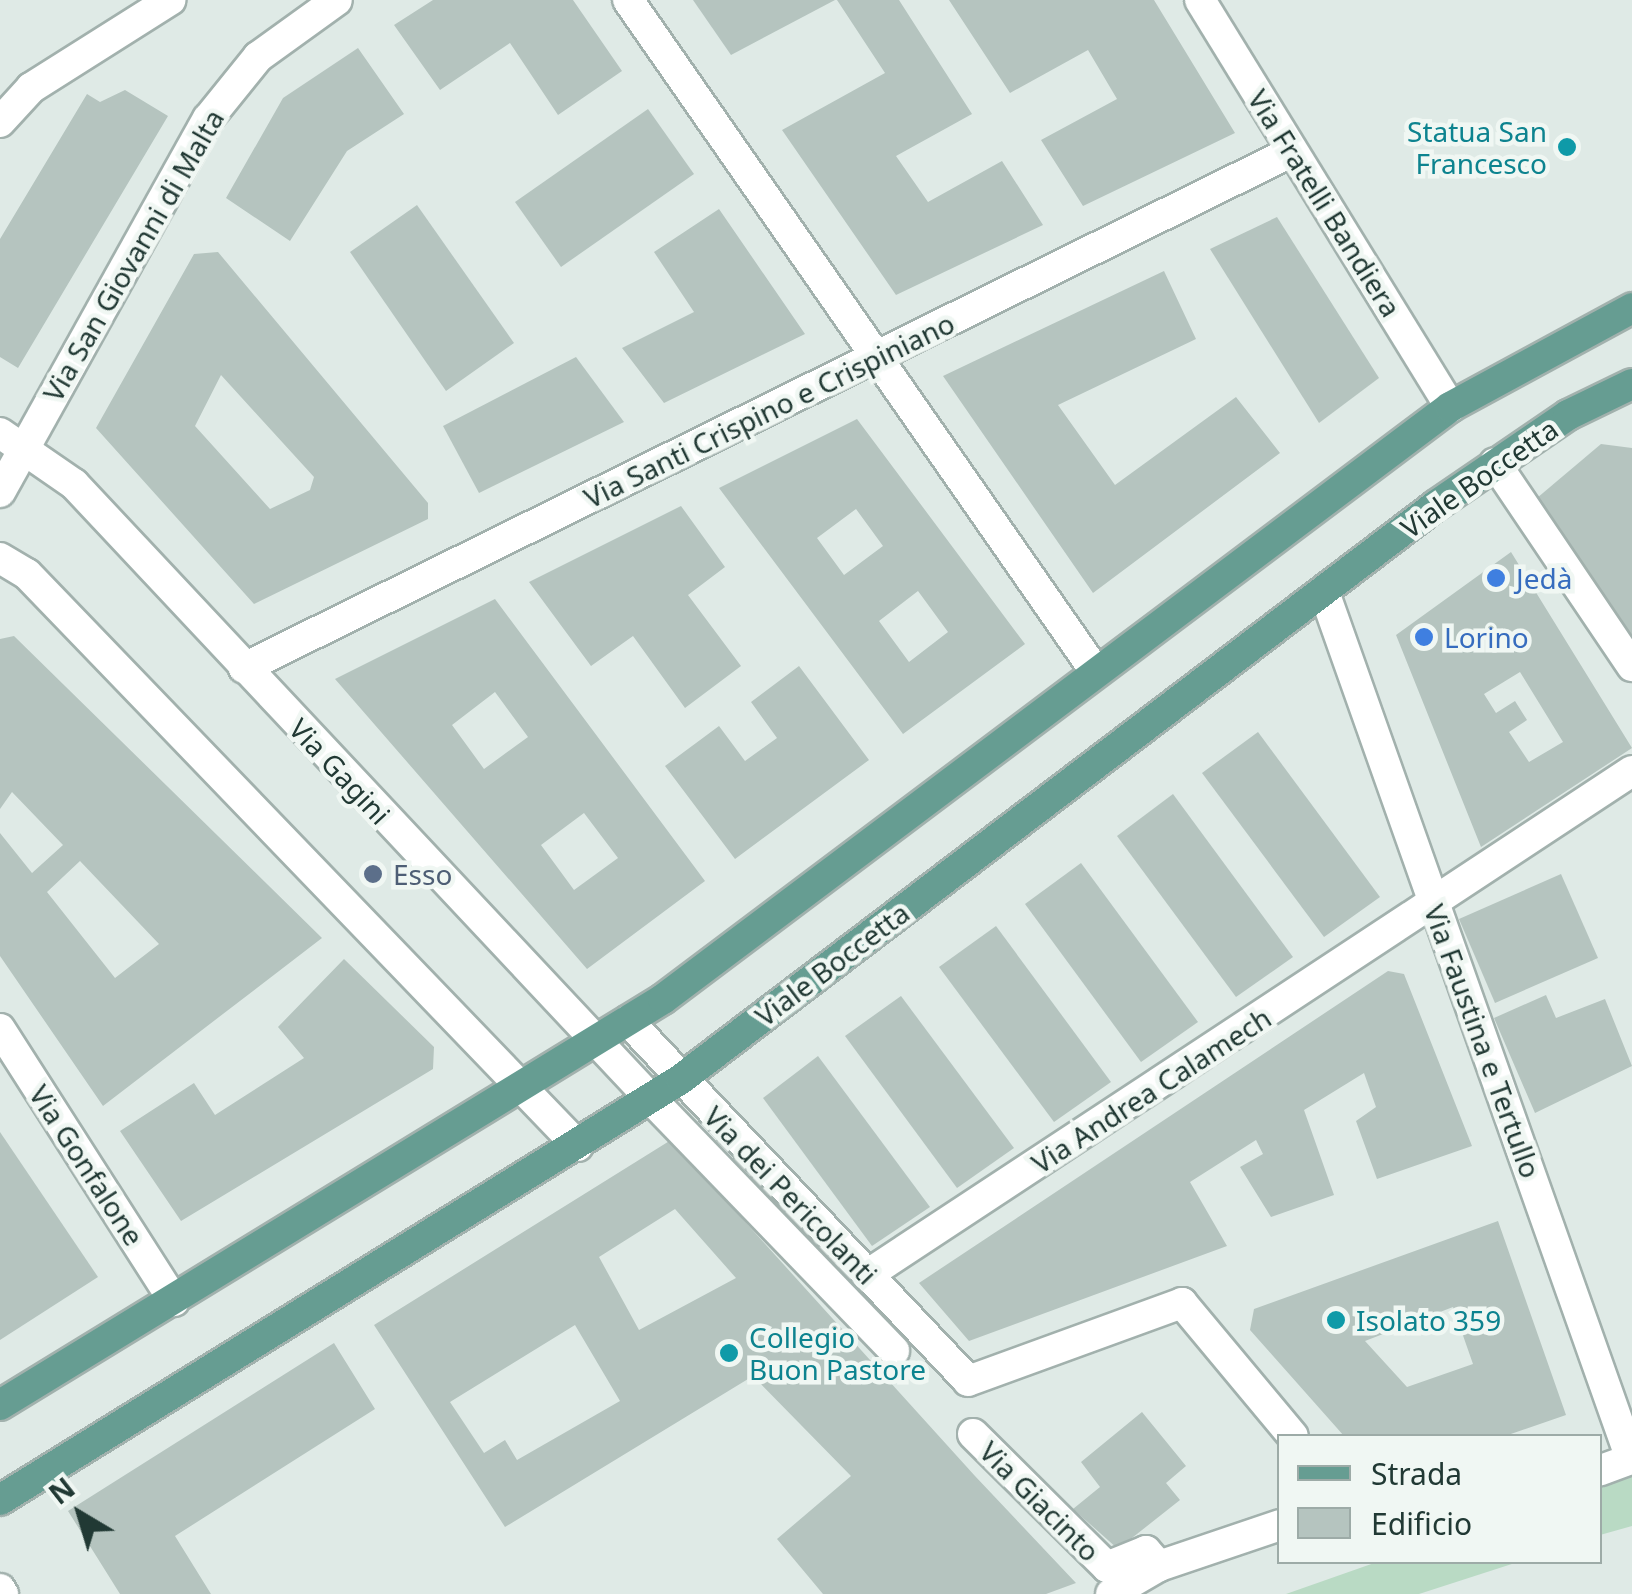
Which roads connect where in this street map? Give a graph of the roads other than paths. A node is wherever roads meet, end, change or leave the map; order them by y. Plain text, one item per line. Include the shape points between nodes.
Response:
1 (170, 0) edge
2 (337, 0) edge
3 (628, 0) edge
4 (1200, 0) edge
5 (0, 122) edge
6 (1293, 151) junction
7 (1632, 308) edge
8 (876, 357) junction
9 (1632, 384) edge
10 (1450, 406) junction
11 (12, 441) edge
12 (1494, 463) junction
13 (0, 492) edge
14 (0, 558) edge
15 (1324, 592) junction
16 (1632, 666) edge
17 (244, 668) junction
18 (1096, 672) junction
19 (1632, 771) edge
20 (1434, 905) junction
21 (628, 1021) junction
22 (0, 1029) edge
23 (593, 1042) junction
24 (681, 1079) junction
25 (523, 1086) junction
26 (651, 1098) junction
27 (578, 1146) junction
28 (867, 1274) junction
29 (174, 1300) junction
30 (894, 1351) dead end
31 (0, 1404) edge
32 (973, 1434) dead end
33 (1291, 1434) edge
34 (1602, 1469) edge
35 (0, 1500) edge
36 (1277, 1526) edge
37 (1158, 1566) junction
38 (1111, 1594) edge

1 - 5 street via 31,88
2 - 11 street, Via San Giovanni di Malta via 258,57 208,119
3 - 8 street
4 - 6 street, Via Fratelli Bandiera
6 - 8 street, Via Santi Crispino e Crispiniano
6 - 10 street, Via Fratelli Bandiera
7 - 10 main road
8 - 17 street, Via Santi Crispino e Crispiniano
8 - 18 street
9 - 12 main road, Viale Boccetta
10 - 18 main road
11 - 13 street, Via San Giovanni di Malta
11 - 17 street, Via Gagini via 74,484
12 - 15 main road, Viale Boccetta
12 - 16 street
14 - 25 street via 28,574
15 - 20 street, Via Faustina e Tertullo
15 - 24 main road, Viale Boccetta
17 - 23 street, Via Gagini
18 - 21 main road
19 - 20 street, Via Andrea Calamech
20 - 28 street, Via Andrea Calamech
20 - 34 street, Via Faustina e Tertullo via 1631,1460
21 - 23 main road
21 - 24 street, Via dei Pericolanti
22 - 29 street, Via Gonfalone
23 - 25 main road
23 - 26 street, Via Gagini
24 - 26 main road, Viale Boccetta
24 - 28 street, Via dei Pericolanti
25 - 27 street
25 - 29 main road
26 - 27 main road, Viale Boccetta
26 - 30 street
27 - 35 main road, Viale Boccetta
28 - 33 street, Via dei Pericolanti via 968,1381 1182,1302
29 - 31 main road
32 - 37 street, Via Giacinto via 1107,1567 1146,1551
36 - 37 street
37 - 38 street

